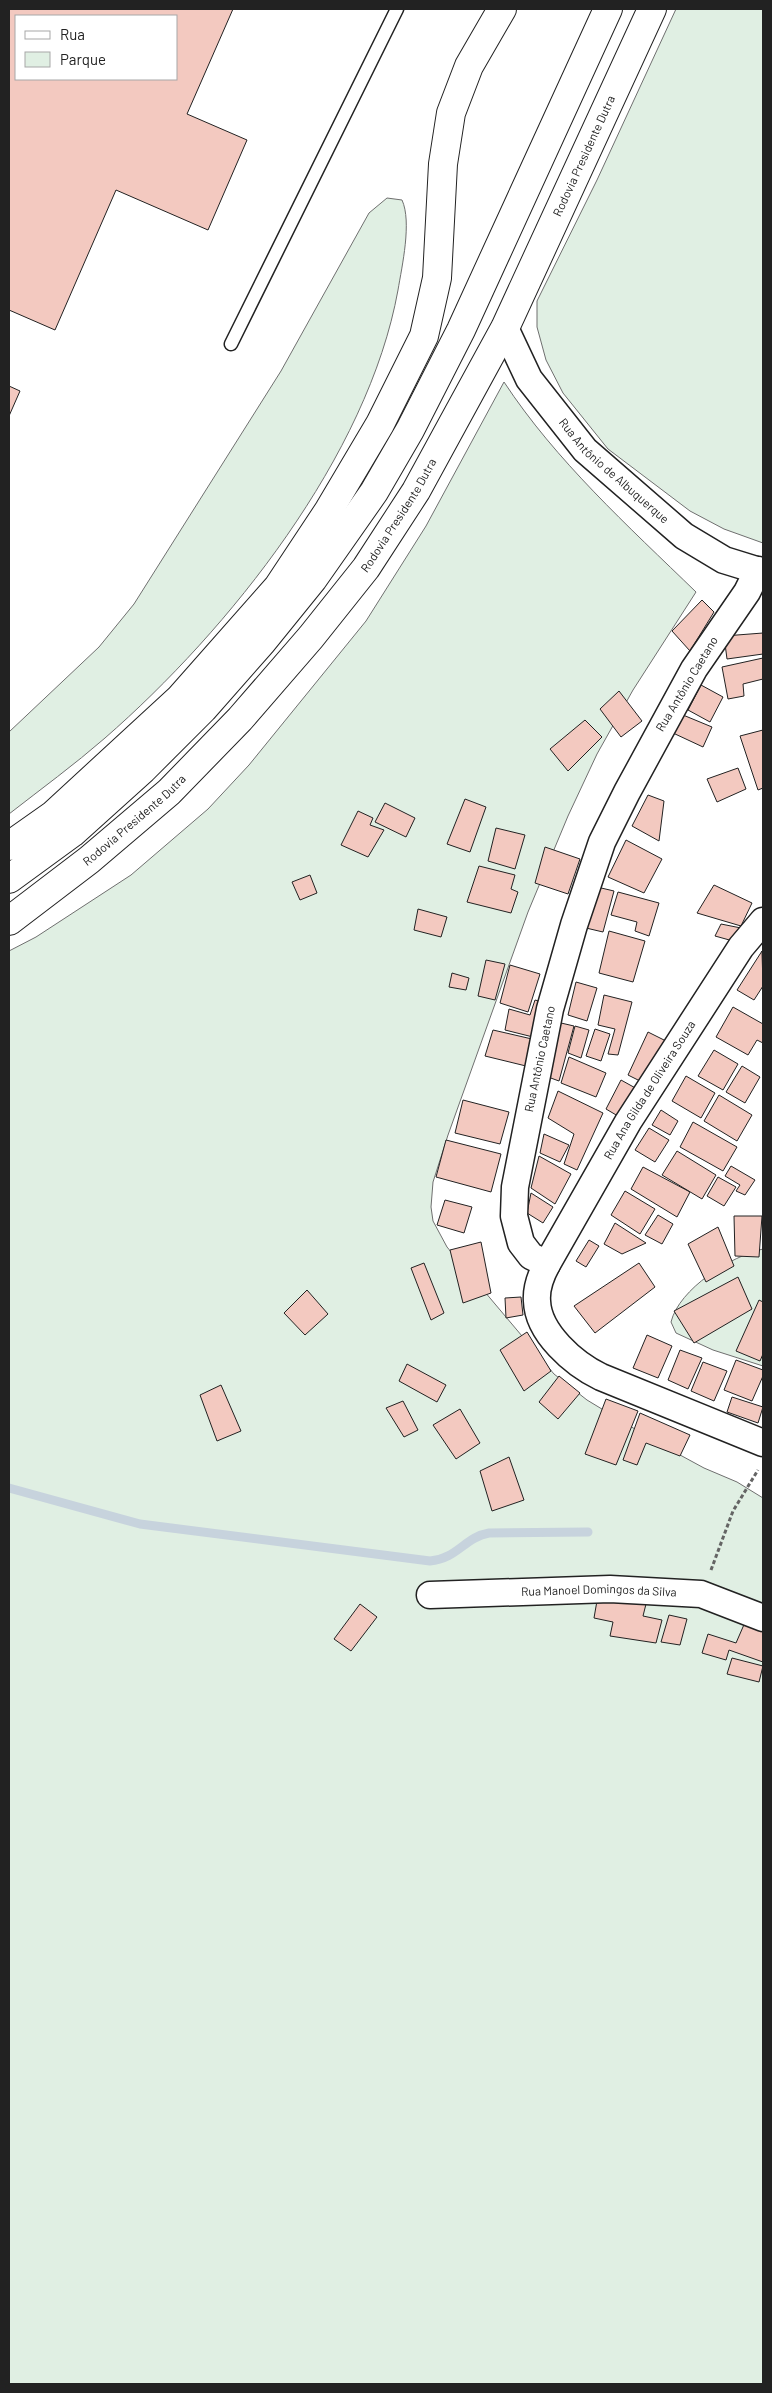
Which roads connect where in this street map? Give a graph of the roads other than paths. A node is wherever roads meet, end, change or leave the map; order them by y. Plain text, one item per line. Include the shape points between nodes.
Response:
1 (397, 9) edge
2 (502, 9) edge
3 (608, 9) edge
4 (652, 9) edge
5 (505, 328) junction
6 (231, 344) dead end
7 (761, 571) edge
8 (9, 846) edge
9 (9, 879) edge
10 (9, 921) edge
11 (763, 921) edge
12 (547, 1264) junction
13 (763, 1443) edge
14 (430, 1595) dead end
15 (763, 1618) edge

1 - 6 lane
2 - 8 highway via 469,66 451,113 442,164 438,278 424,336 370,441 278,587 180,698 52,816
3 - 9 highway via 461,330 374,492 312,579 203,709 72,833
4 - 5 highway, Rodovia Presidente Dutra
5 - 7 street, Rua Antônio de Albuquerque via 529,379 586,450 684,536 724,560
5 - 10 highway, Rodovia Presidente Dutra via 416,491 366,568 312,637 240,719 169,792
7 - 12 street, Rua Antônio Caetano via 694,669 635,776 602,842 574,925 550,1009 514,1187 514,1216 521,1243 531,1256
11 - 12 street, Rua Ana Gilda de Oliveira Souza via 741,946 628,1122
12 - 13 street via 537,1293 538,1311 559,1344 577,1364 601,1377
14 - 15 street, Rua Manoel Domingos da Silva via 610,1589 700,1594

